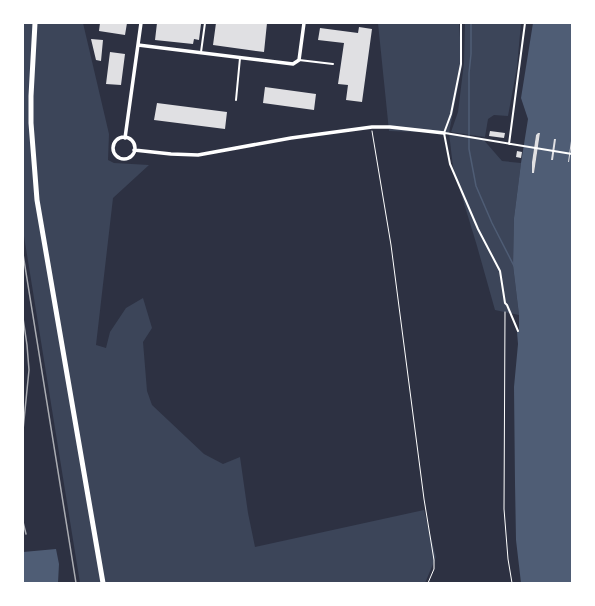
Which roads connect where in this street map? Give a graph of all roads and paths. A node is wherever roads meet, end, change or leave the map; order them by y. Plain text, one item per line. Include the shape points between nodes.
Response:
1 (35, 23) edge
2 (141, 23) edge
3 (205, 23) edge
4 (304, 23) edge
5 (461, 23) edge
6 (525, 23) edge
7 (138, 45) junction
8 (201, 53) junction
9 (240, 58) junction
10 (299, 60) junction
11 (333, 64) dead end
12 (236, 100) dead end
13 (372, 127) junction
14 (444, 133) junction
15 (125, 138) junction
16 (509, 144) junction
17 (134, 150) junction
18 (572, 154) edge
19 (505, 303) junction
20 (518, 331) dead end
21 (103, 583) edge
22 (428, 583) edge
23 (512, 583) edge

1 - 21 main road via 31,123 37,200
2 - 7 street
3 - 8 lane
4 - 10 street
5 - 14 lane via 461,64 451,114
6 - 16 lane
7 - 8 street
7 - 15 street
8 - 9 street
9 - 10 street via 290,64
9 - 12 lane
10 - 11 lane
13 - 14 street
13 - 17 street via 291,138 198,155
13 - 22 path via 391,245 434,560 434,569
14 - 16 lane
14 - 19 lane via 450,164 478,229 500,271
15 - 17 street via 133,144
15 - 17 street via 116,142 113,148 115,155 125,159 131,156
16 - 18 lane
19 - 20 lane
19 - 23 path via 504,509

